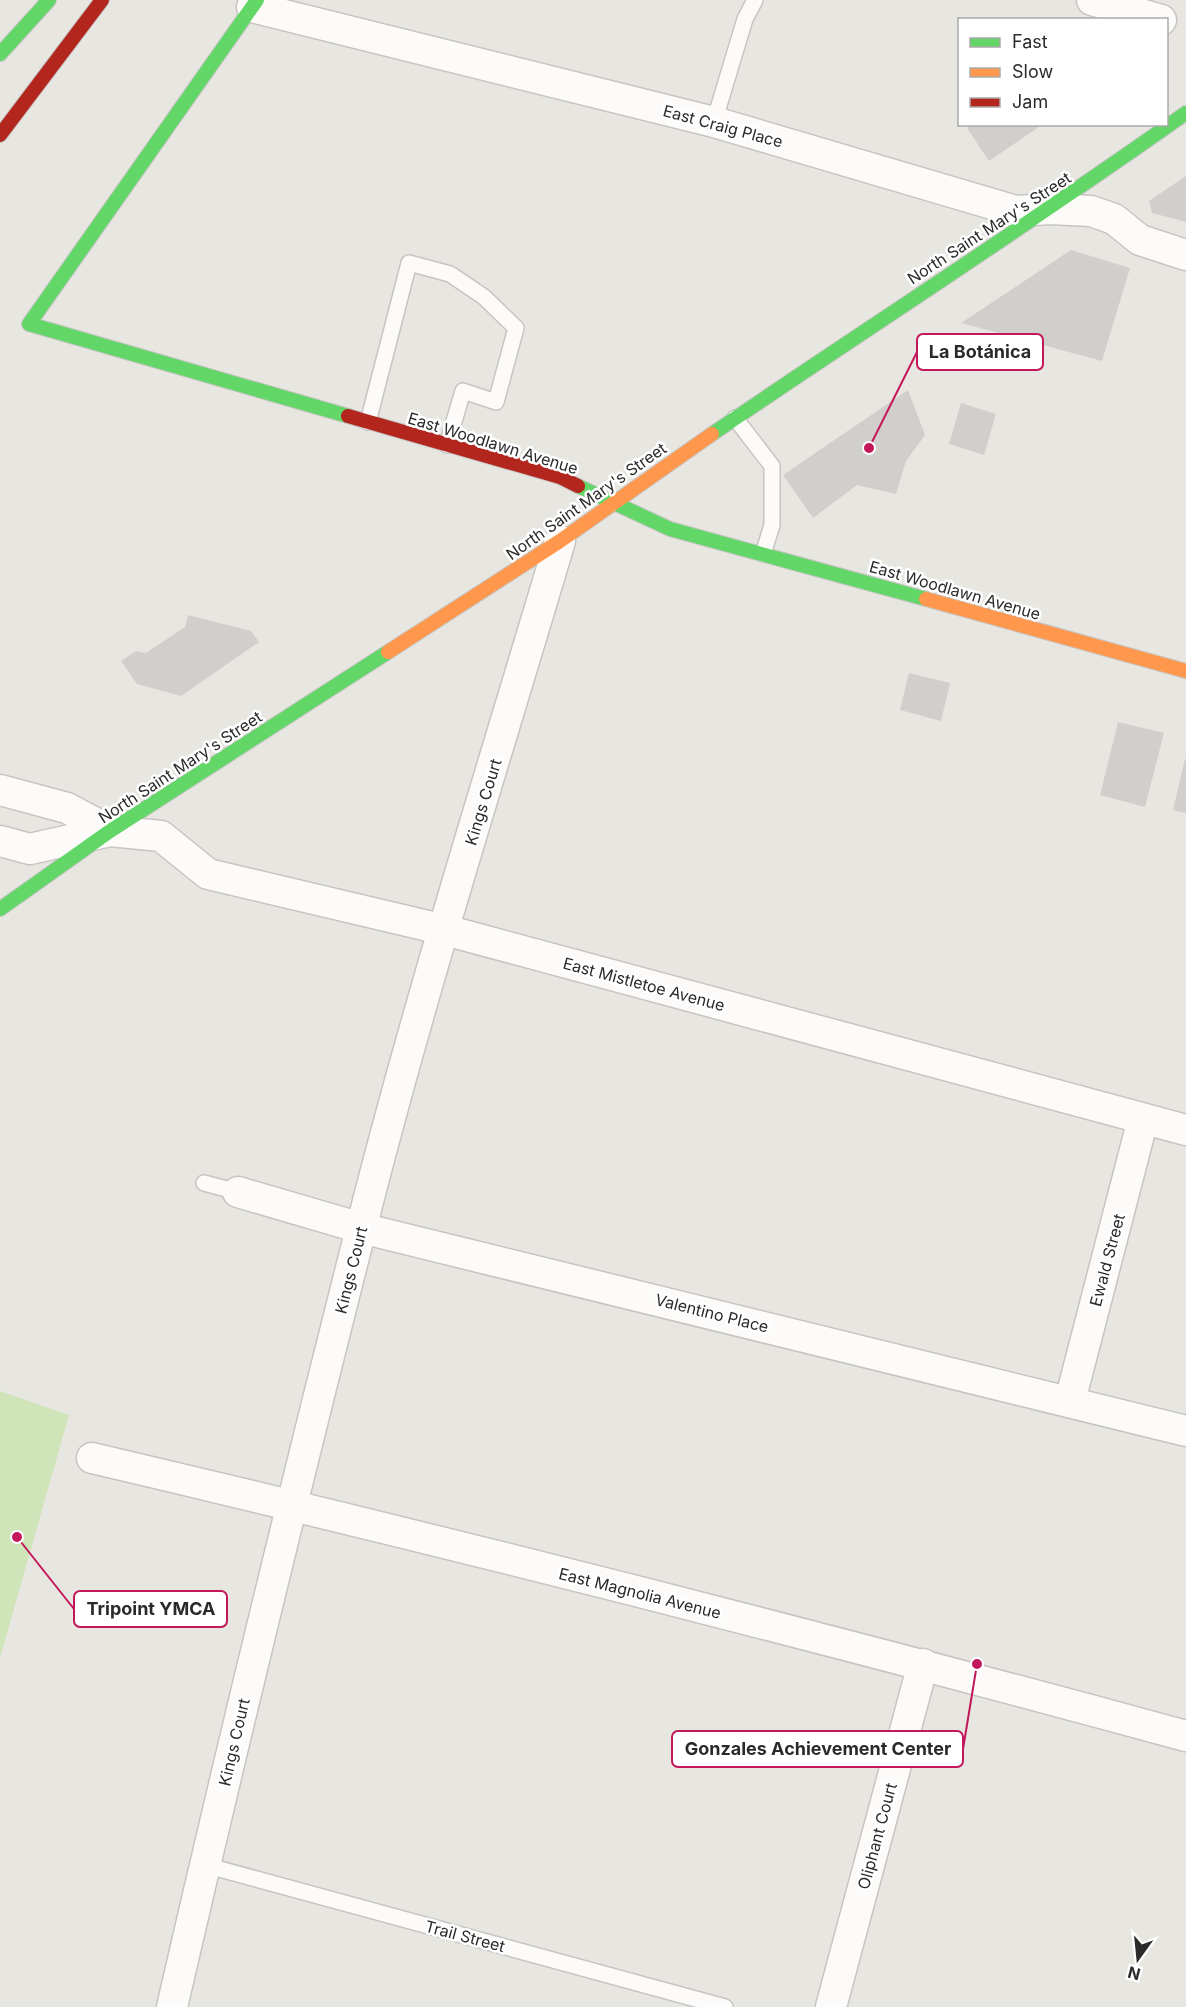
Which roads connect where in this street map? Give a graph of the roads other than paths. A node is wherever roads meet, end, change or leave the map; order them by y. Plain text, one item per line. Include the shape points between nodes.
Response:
1 (49, 0) edge
2 (102, 0) edge
3 (755, 0) edge
4 (1092, 0) edge
5 (255, 3) edge
6 (1154, 18) edge
7 (1168, 21) edge
8 (1186, 27) edge
9 (0, 54) edge
10 (1186, 112) edge
11 (714, 122) junction
12 (1168, 125) edge
13 (1167, 126) edge
14 (0, 135) edge
15 (1051, 209) junction
16 (1186, 255) edge
17 (735, 418) junction
18 (368, 422) junction
19 (447, 445) junction
20 (613, 502) junction
21 (560, 541) junction
22 (764, 554) junction
23 (1186, 672) edge
24 (0, 790) edge
25 (110, 831) junction
26 (0, 841) edge
27 (0, 909) edge
28 (445, 930) junction
29 (1143, 1119) junction
30 (1186, 1131) edge
31 (204, 1183) dead end
32 (238, 1192) joint
33 (361, 1228) junction
34 (1070, 1401) junction
35 (1186, 1431) edge
36 (92, 1458) dead end
37 (291, 1504) junction
38 (923, 1664) junction
39 (1186, 1736) edge
40 (205, 1865) junction
41 (172, 2007) edge
42 (725, 2007) edge
43 (831, 2007) edge

1 - 9 main road
2 - 14 main road
3 - 11 lane via 745,19
4 - 6 street
5 - 11 street, East Craig Place
5 - 18 main road, East Woodlawn Avenue via 29,324
7 - 8 street
10 - 12 main road, North Saint Mary's Street
11 - 15 street, East Craig Place via 1016,211
13 - 15 main road, North Saint Mary's Street
15 - 16 street, East Craig Place via 1091,211 1114,219 1140,240
15 - 17 main road, North Saint Mary's Street
17 - 20 main road, North Saint Mary's Street
17 - 22 lane via 772,466 772,525
18 - 19 main road, East Woodlawn Avenue
18 - 19 lane via 409,263 450,274 484,297 516,328 496,402 463,391
19 - 20 main road, East Woodlawn Avenue via 560,477
20 - 21 main road, North Saint Mary's Street
20 - 22 main road, East Woodlawn Avenue via 670,529
21 - 25 main road, North Saint Mary's Street
21 - 28 street, Kings Court
22 - 23 main road, East Woodlawn Avenue
24 - 25 street via 67,808
25 - 26 street via 30,849
25 - 27 main road, North Saint Mary's Street
25 - 28 street, East Mistletoe Avenue via 161,836 208,874
28 - 29 street, East Mistletoe Avenue
28 - 33 street, Kings Court
29 - 30 street, East Mistletoe Avenue
29 - 34 street, Ewald Street
31 - 32 lane
32 - 33 street, Valentino Place
33 - 34 street, Valentino Place
33 - 37 street, Kings Court
34 - 35 street, Valentino Place
36 - 37 street, East Magnolia Avenue
37 - 38 street, East Magnolia Avenue
37 - 40 street, Kings Court
38 - 39 street, East Magnolia Avenue
38 - 43 street, Oliphant Court
40 - 41 street, Kings Court
40 - 42 lane, Trail Street

